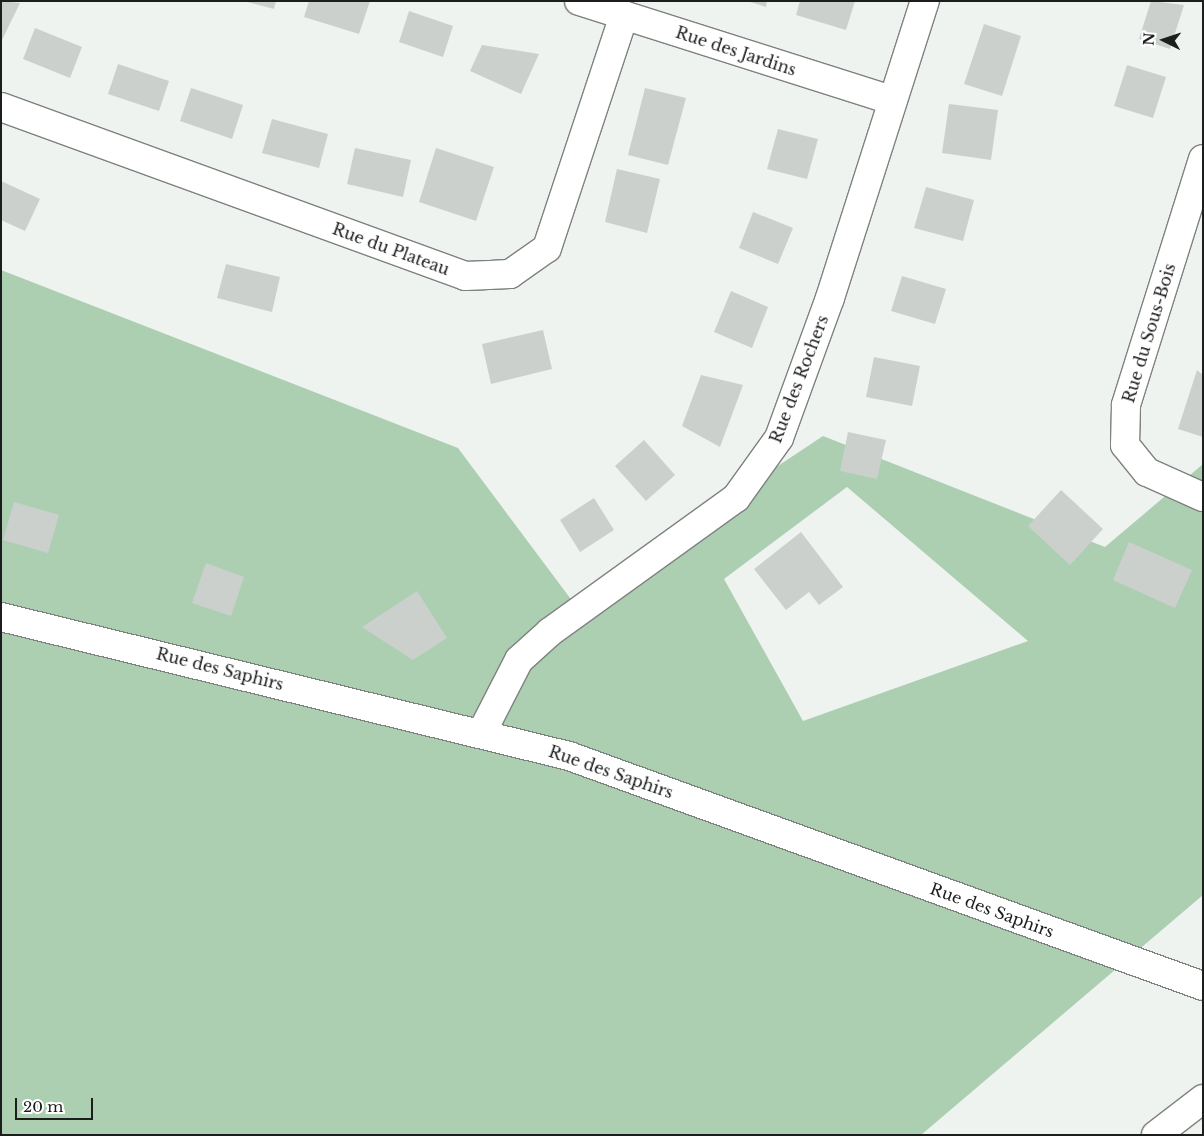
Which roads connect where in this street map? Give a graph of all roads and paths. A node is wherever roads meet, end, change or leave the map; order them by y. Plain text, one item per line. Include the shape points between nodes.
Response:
1 (579, 1) edge
2 (925, 1) edge
3 (624, 15) junction
4 (892, 100) junction
5 (1, 107) edge
6 (1203, 159) edge
7 (1203, 497) edge
8 (1, 616) edge
9 (482, 732) junction
10 (1203, 986) edge
11 (1203, 1099) edge
12 (1156, 1135) edge

1 - 3 street, Rue des Jardins
2 - 4 street, Rue des Rochers
3 - 4 street, Rue des Jardins
3 - 5 street, Rue du Plateau via 547,248 510,274 465,276
4 - 9 street, Rue des Rochers via 779,438 736,498 550,632 519,660
6 - 7 street, Rue du Sous-Bois via 1126,405 1126,445 1147,472
8 - 9 street, Rue des Saphirs
9 - 10 street, Rue des Saphirs via 569,756
11 - 12 street

